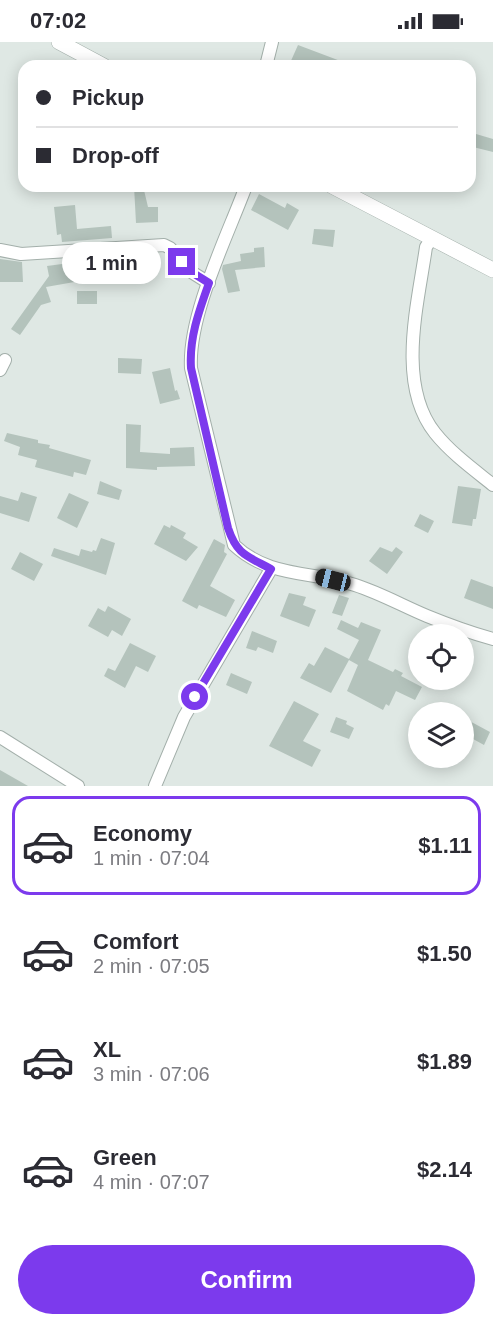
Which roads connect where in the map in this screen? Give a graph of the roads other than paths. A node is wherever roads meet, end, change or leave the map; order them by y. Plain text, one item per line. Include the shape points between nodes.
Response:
1 (59, 42) edge
2 (272, 42) edge
3 (93, 60) edge
4 (268, 60) edge
5 (244, 192) edge
6 (344, 192) edge
7 (432, 238) junction
8 (0, 250) edge
9 (493, 270) edge
10 (209, 283) junction
11 (493, 485) edge
12 (271, 569) junction
13 (493, 639) edge
14 (0, 737) edge
15 (78, 786) edge
16 (155, 786) edge

1 - 3 street
2 - 4 street
5 - 10 street
6 - 7 street
7 - 9 street
7 - 11 street via 426,247 411,362 418,397 434,432
8 - 10 street via 21,254 164,245
10 - 12 street via 190,348 191,368 234,545 245,556
12 - 13 street via 355,585
12 - 16 street via 184,717
14 - 15 street

